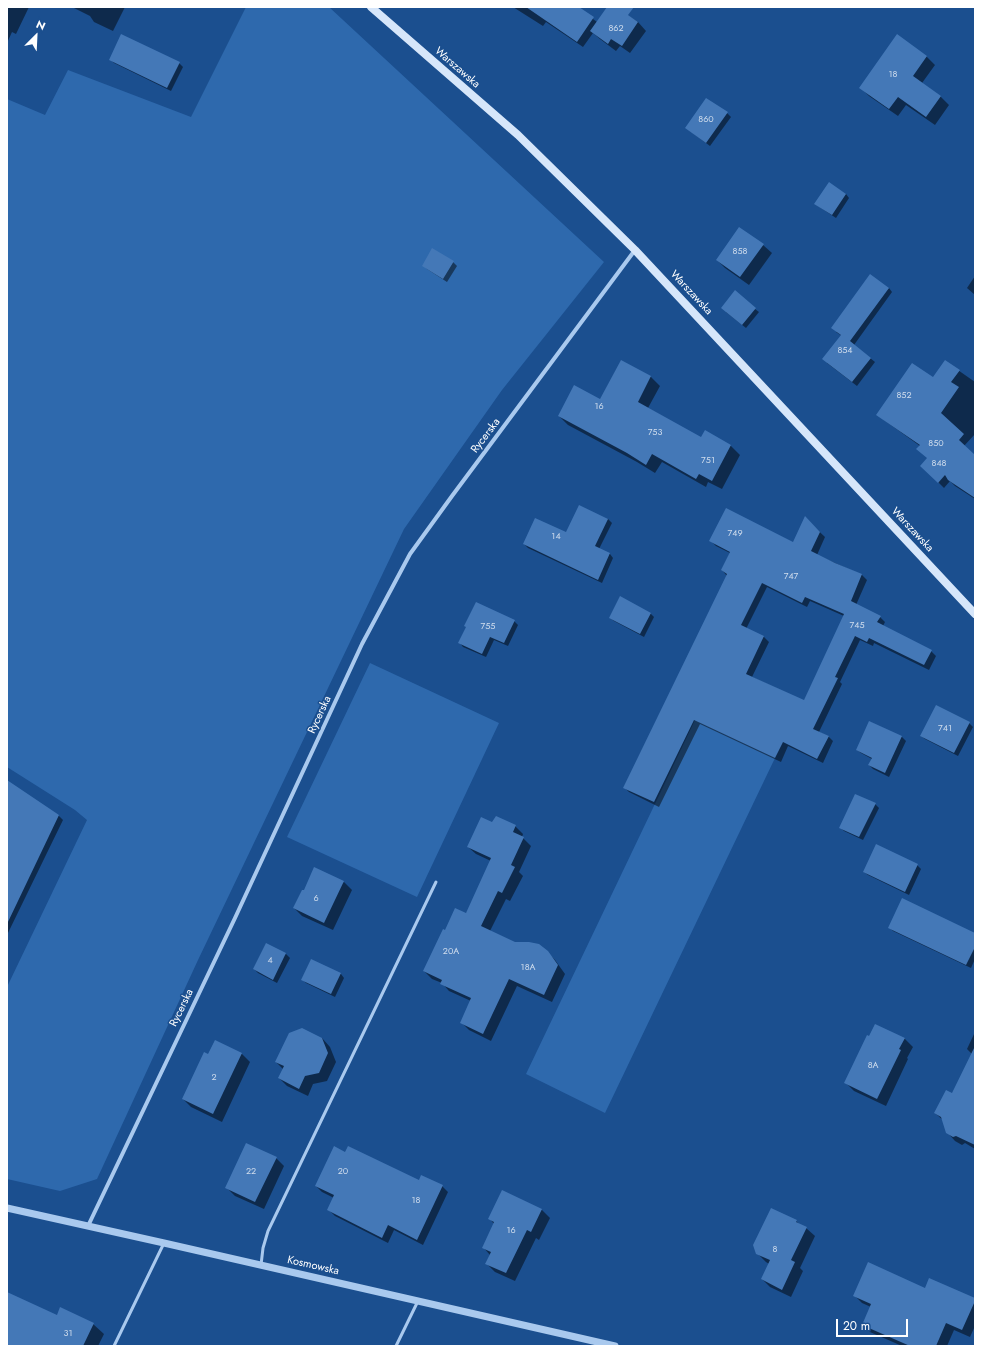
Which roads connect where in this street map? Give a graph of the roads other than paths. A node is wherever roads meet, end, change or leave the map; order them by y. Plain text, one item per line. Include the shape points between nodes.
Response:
1 (371, 7) edge
2 (636, 250) junction
3 (975, 614) edge
4 (436, 882) dead end
5 (7, 1208) edge
6 (88, 1227) junction
7 (164, 1243) junction
8 (261, 1265) junction
9 (418, 1301) junction
10 (114, 1346) edge
11 (396, 1346) edge
12 (615, 1346) edge

1 - 2 main road, Warszawska via 518,135
2 - 3 main road, Warszawska
2 - 6 street, Rycerska via 410,554 362,644
4 - 8 lane via 268,1231
5 - 6 street, Kosmowska
6 - 7 street, Kosmowska
7 - 8 street, Kosmowska
7 - 10 lane
8 - 9 street, Kosmowska
9 - 11 lane
9 - 12 street, Kosmowska

